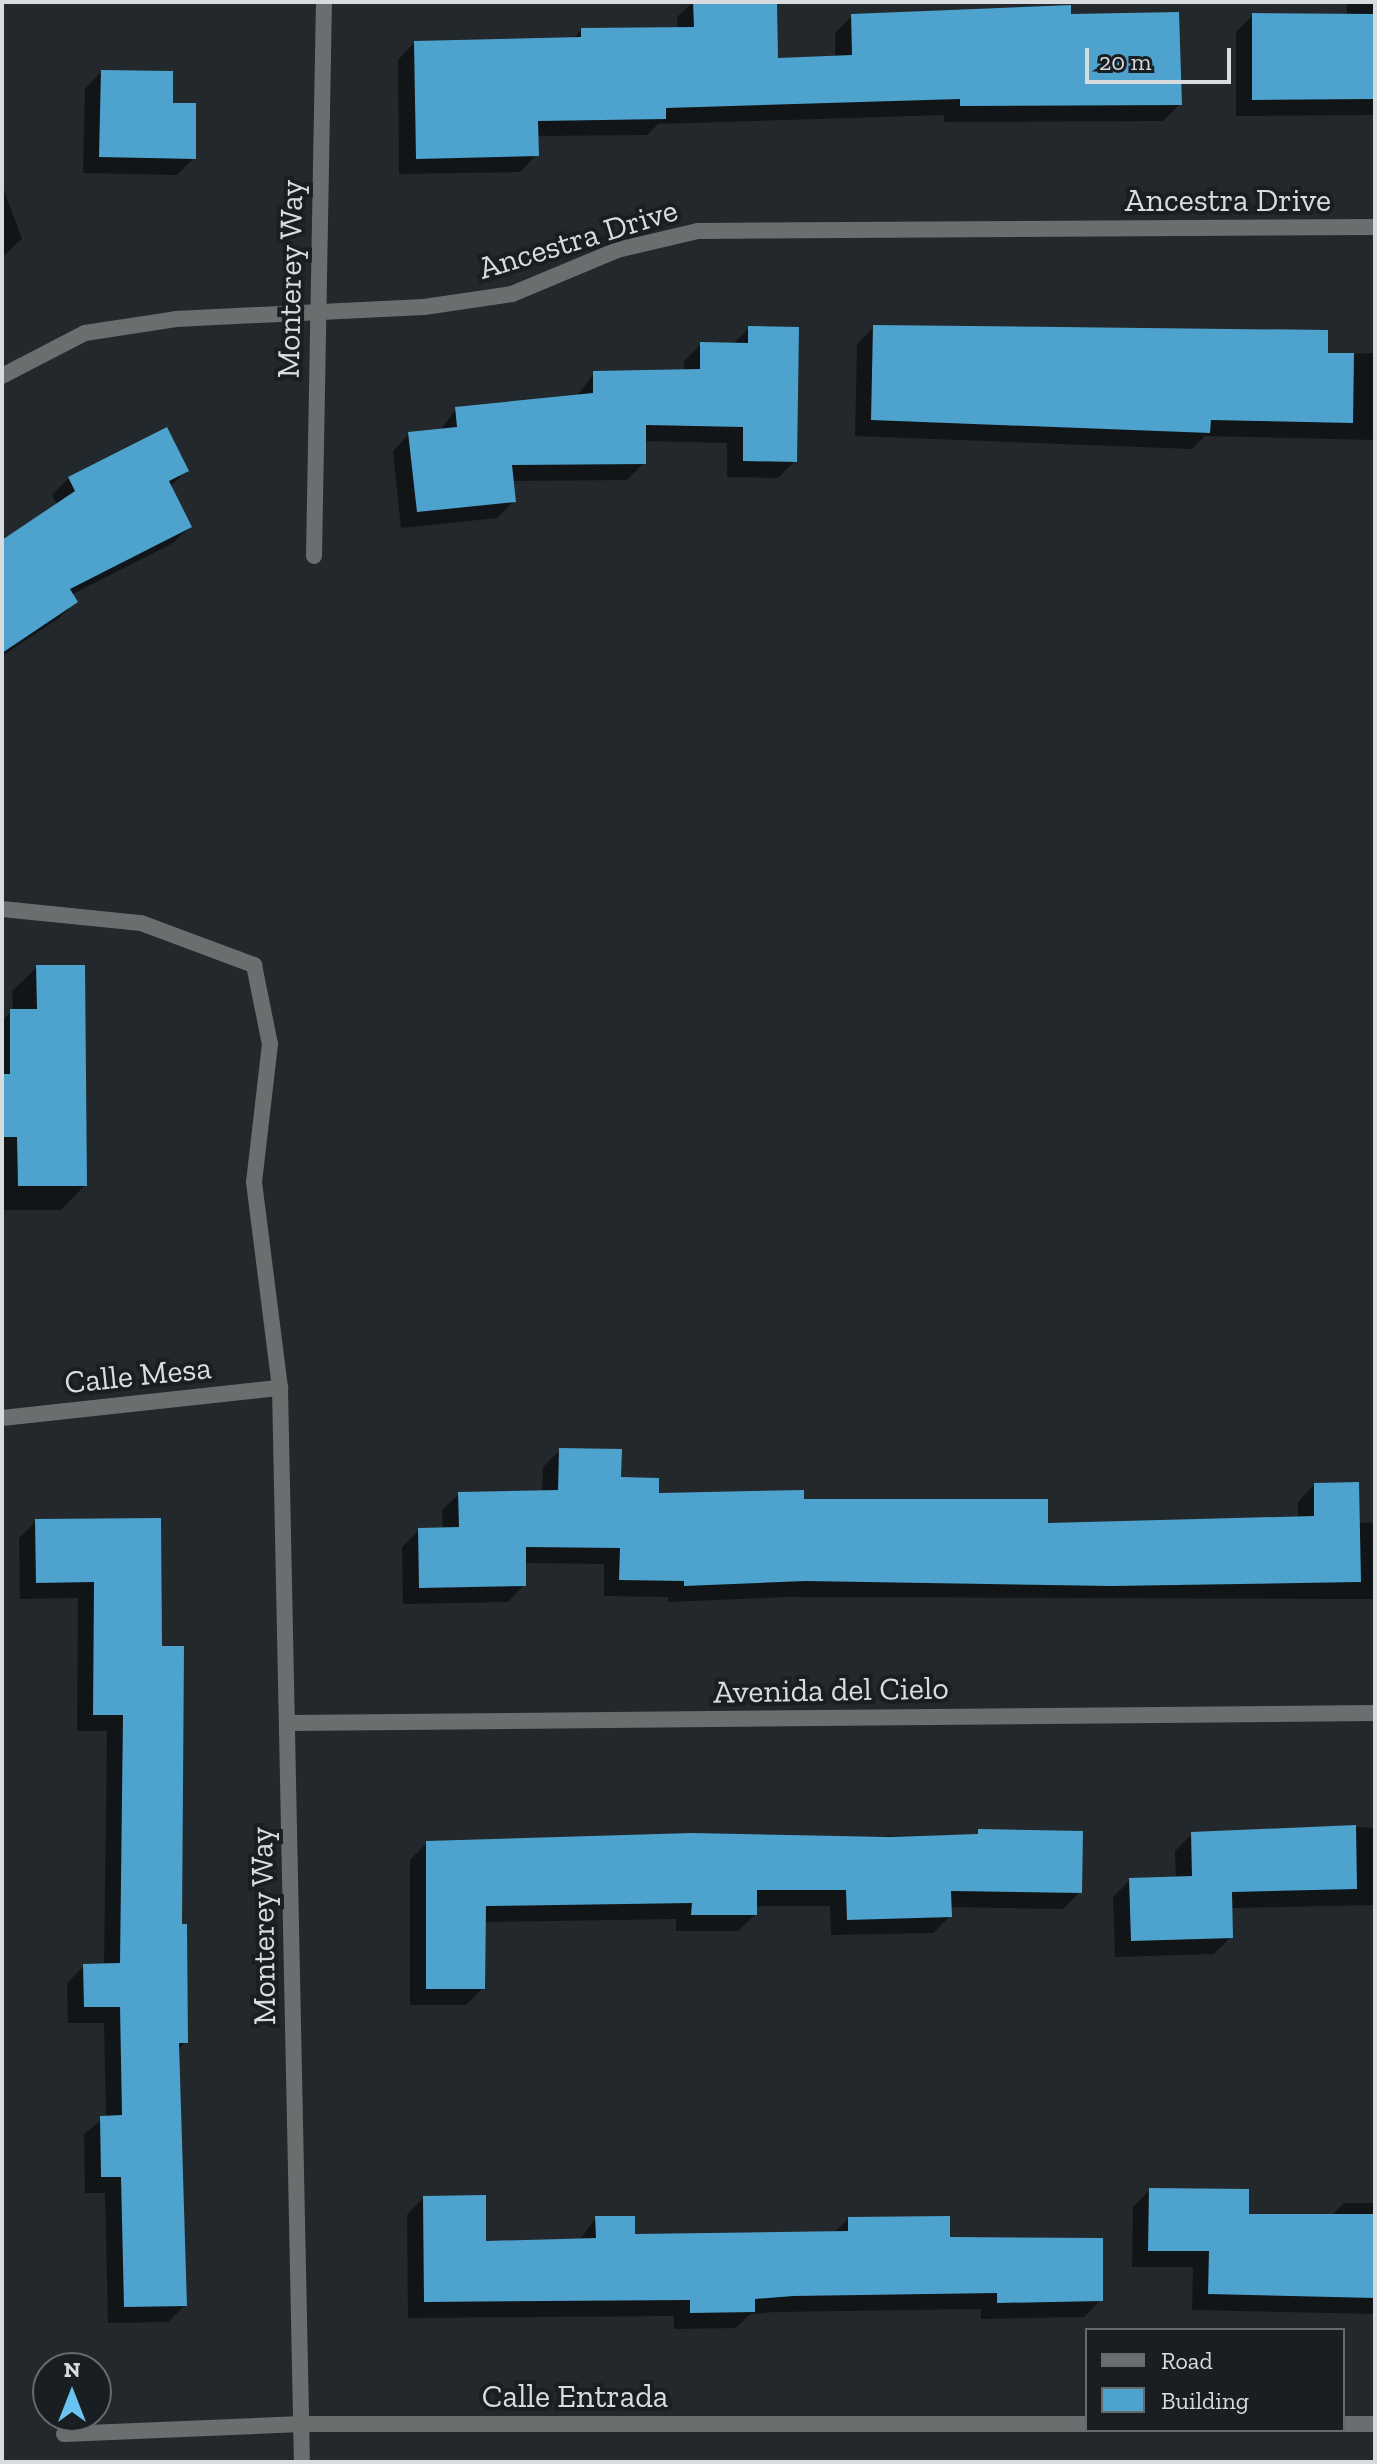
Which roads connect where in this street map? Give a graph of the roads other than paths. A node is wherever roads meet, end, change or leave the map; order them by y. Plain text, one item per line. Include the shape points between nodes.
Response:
1 (324, 2) edge
2 (1375, 227) edge
3 (317, 312) junction
4 (2, 376) edge
5 (314, 556) dead end
6 (2, 909) edge
7 (280, 1388) junction
8 (2, 1418) edge
9 (1375, 1713) edge
10 (287, 1723) junction
11 (301, 2424) junction
12 (1085, 2424) edge
13 (1345, 2424) edge
14 (1375, 2424) edge
15 (64, 2434) dead end
16 (302, 2462) edge

1 - 3 street, Monterey Way
2 - 3 street, Ancestra Drive via 698,231 617,250 512,294 424,307
3 - 4 street, Ancestra Drive via 176,319 85,333
3 - 5 street, Monterey Way
6 - 7 street, Monterey Way via 141,923 254,965 270,1044 254,1182
7 - 8 street, Calle Mesa
7 - 10 street, Monterey Way
9 - 10 street, Avenida del Cielo
10 - 11 street, Monterey Way
11 - 12 street, Calle Entrada
11 - 15 street, Calle Entrada
11 - 16 street, Monterey Way
13 - 14 street

